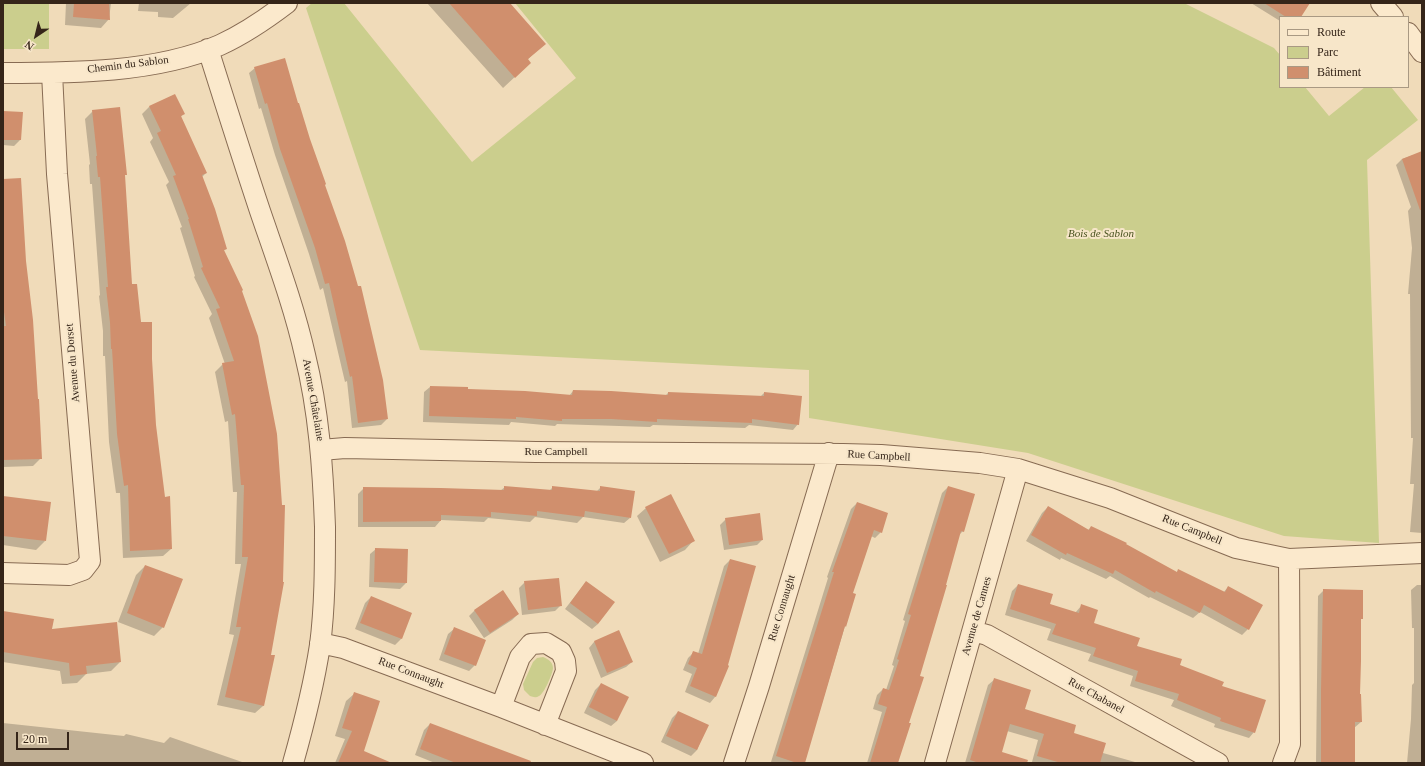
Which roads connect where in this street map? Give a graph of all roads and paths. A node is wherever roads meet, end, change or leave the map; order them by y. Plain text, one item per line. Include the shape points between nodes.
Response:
1 (287, 3) edge
2 (1409, 34) edge
3 (208, 50) junction
4 (1422, 52) edge
5 (3, 73) edge
6 (52, 73) junction
7 (321, 450) junction
8 (829, 453) junction
9 (1018, 469) junction
10 (1422, 553) edge
11 (1289, 559) junction
12 (3, 573) edge
13 (973, 631) junction
14 (320, 643) junction
15 (501, 707) junction
16 (546, 725) junction
17 (292, 763) edge
18 (643, 763) edge
19 (734, 763) edge
20 (935, 763) edge
21 (1218, 763) edge
22 (1283, 763) edge

1 - 3 street, Chemin du Sablon via 243,33
2 - 4 street
3 - 6 street, Chemin du Sablon via 155,64
3 - 7 street, Avenue Châtelaine via 303,347
5 - 6 street, Chemin du Sablon
6 - 12 street, Avenue du Dorset via 58,182 90,561 83,570 69,575
7 - 8 street, Rue Campbell via 345,448 536,452
7 - 14 street, Avenue Châtelaine via 325,566
8 - 9 street, Rue Campbell via 980,463
8 - 19 street, Rue Connaught
9 - 11 street, Rue Campbell via 1110,498 1236,548
9 - 13 street, Avenue de Cannes
10 - 11 street, Rue Campbell
11 - 22 street via 1290,744
13 - 20 street, Avenue de Cannes
13 - 21 street, Rue Chabanel via 987,635
14 - 15 street, Rue Connaught via 343,648
14 - 17 street, Avenue Châtelaine via 304,723
15 - 16 street, Rue Connaught
15 - 16 street via 520,657 531,644 546,643 561,652 566,671
16 - 18 street, Rue Connaught

